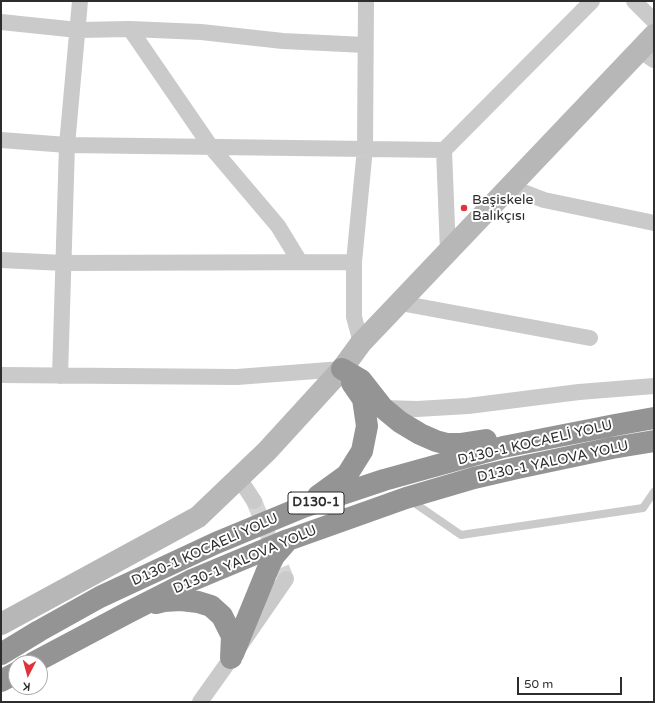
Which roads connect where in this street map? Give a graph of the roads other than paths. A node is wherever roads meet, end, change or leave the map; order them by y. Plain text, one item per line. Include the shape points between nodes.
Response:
1 (80, 1) edge
2 (366, 1) edge
3 (592, 1) edge
4 (634, 1) edge
5 (654, 21) edge
6 (1, 22) edge
7 (130, 29) junction
8 (78, 30) junction
9 (365, 45) junction
10 (649, 48) edge
11 (1, 140) edge
12 (67, 145) junction
13 (211, 147) junction
14 (365, 148) junction
15 (444, 150) junction
16 (510, 187) junction
17 (654, 223) edge
18 (448, 252) junction
19 (1, 260) edge
20 (300, 262) junction
21 (354, 262) junction
22 (64, 263) junction
23 (400, 303) junction
24 (590, 338) dead end
25 (361, 343) junction
26 (342, 369) junction
27 (1, 375) edge
28 (60, 376) junction
29 (654, 386) edge
30 (384, 408) junction
31 (654, 418) edge
32 (614, 425) junction
33 (654, 441) edge
34 (239, 478) junction
35 (654, 492) edge
36 (406, 498) junction
37 (254, 501) tunnel mouth
38 (303, 507) junction
39 (288, 540) junction
40 (286, 579) dead end
41 (128, 612) junction
42 (1, 624) edge
43 (1, 654) edge
44 (48, 655) edge
45 (231, 658) junction
46 (200, 702) edge

1 - 8 street
2 - 9 street
3 - 15 street
4 - 5 street
6 - 8 street
7 - 8 street
7 - 9 street
7 - 13 street
8 - 12 street
9 - 14 street
10 - 16 main road
11 - 12 street
12 - 13 street
12 - 22 street
13 - 14 street
13 - 20 street via 278,226
14 - 15 street
14 - 21 street
15 - 18 street
16 - 17 street via 544,200
16 - 18 main road
18 - 23 main road
19 - 22 street
20 - 21 street
20 - 22 street
21 - 25 street via 354,317
22 - 28 street
23 - 24 street
23 - 25 main road
25 - 26 main road
26 - 28 street via 237,378
26 - 30 highway via 361,380
26 - 34 main road via 268,451
26 - 38 highway via 363,399 367,426 362,451 346,474
27 - 28 street
29 - 30 street via 579,392 468,406
30 - 32 highway via 420,434 448,444
31 - 32 highway, D130-1 KOCAELİ YOLU / D130-1
32 - 38 highway, D130-1 KOCAELİ YOLU / D130-1 via 503,447 384,480
33 - 36 highway, D130-1 YALOVA YOLU / D130-1 via 517,468
34 - 37 street
34 - 42 main road via 198,517
35 - 36 lane via 643,508 461,535
36 - 39 highway, D130-1 YALOVA YOLU / D130-1
38 - 43 highway, D130-1 KOCAELİ YOLU / D130-1 via 216,542 100,597
39 - 41 highway, D130-1 YALOVA YOLU / D130-1 via 190,581
39 - 45 highway via 269,566
40 - 45 street
41 - 44 highway, D130-1 YALOVA YOLU / D130-1
41 - 45 highway via 164,601 181,600 211,606 222,616 232,636
45 - 46 street

